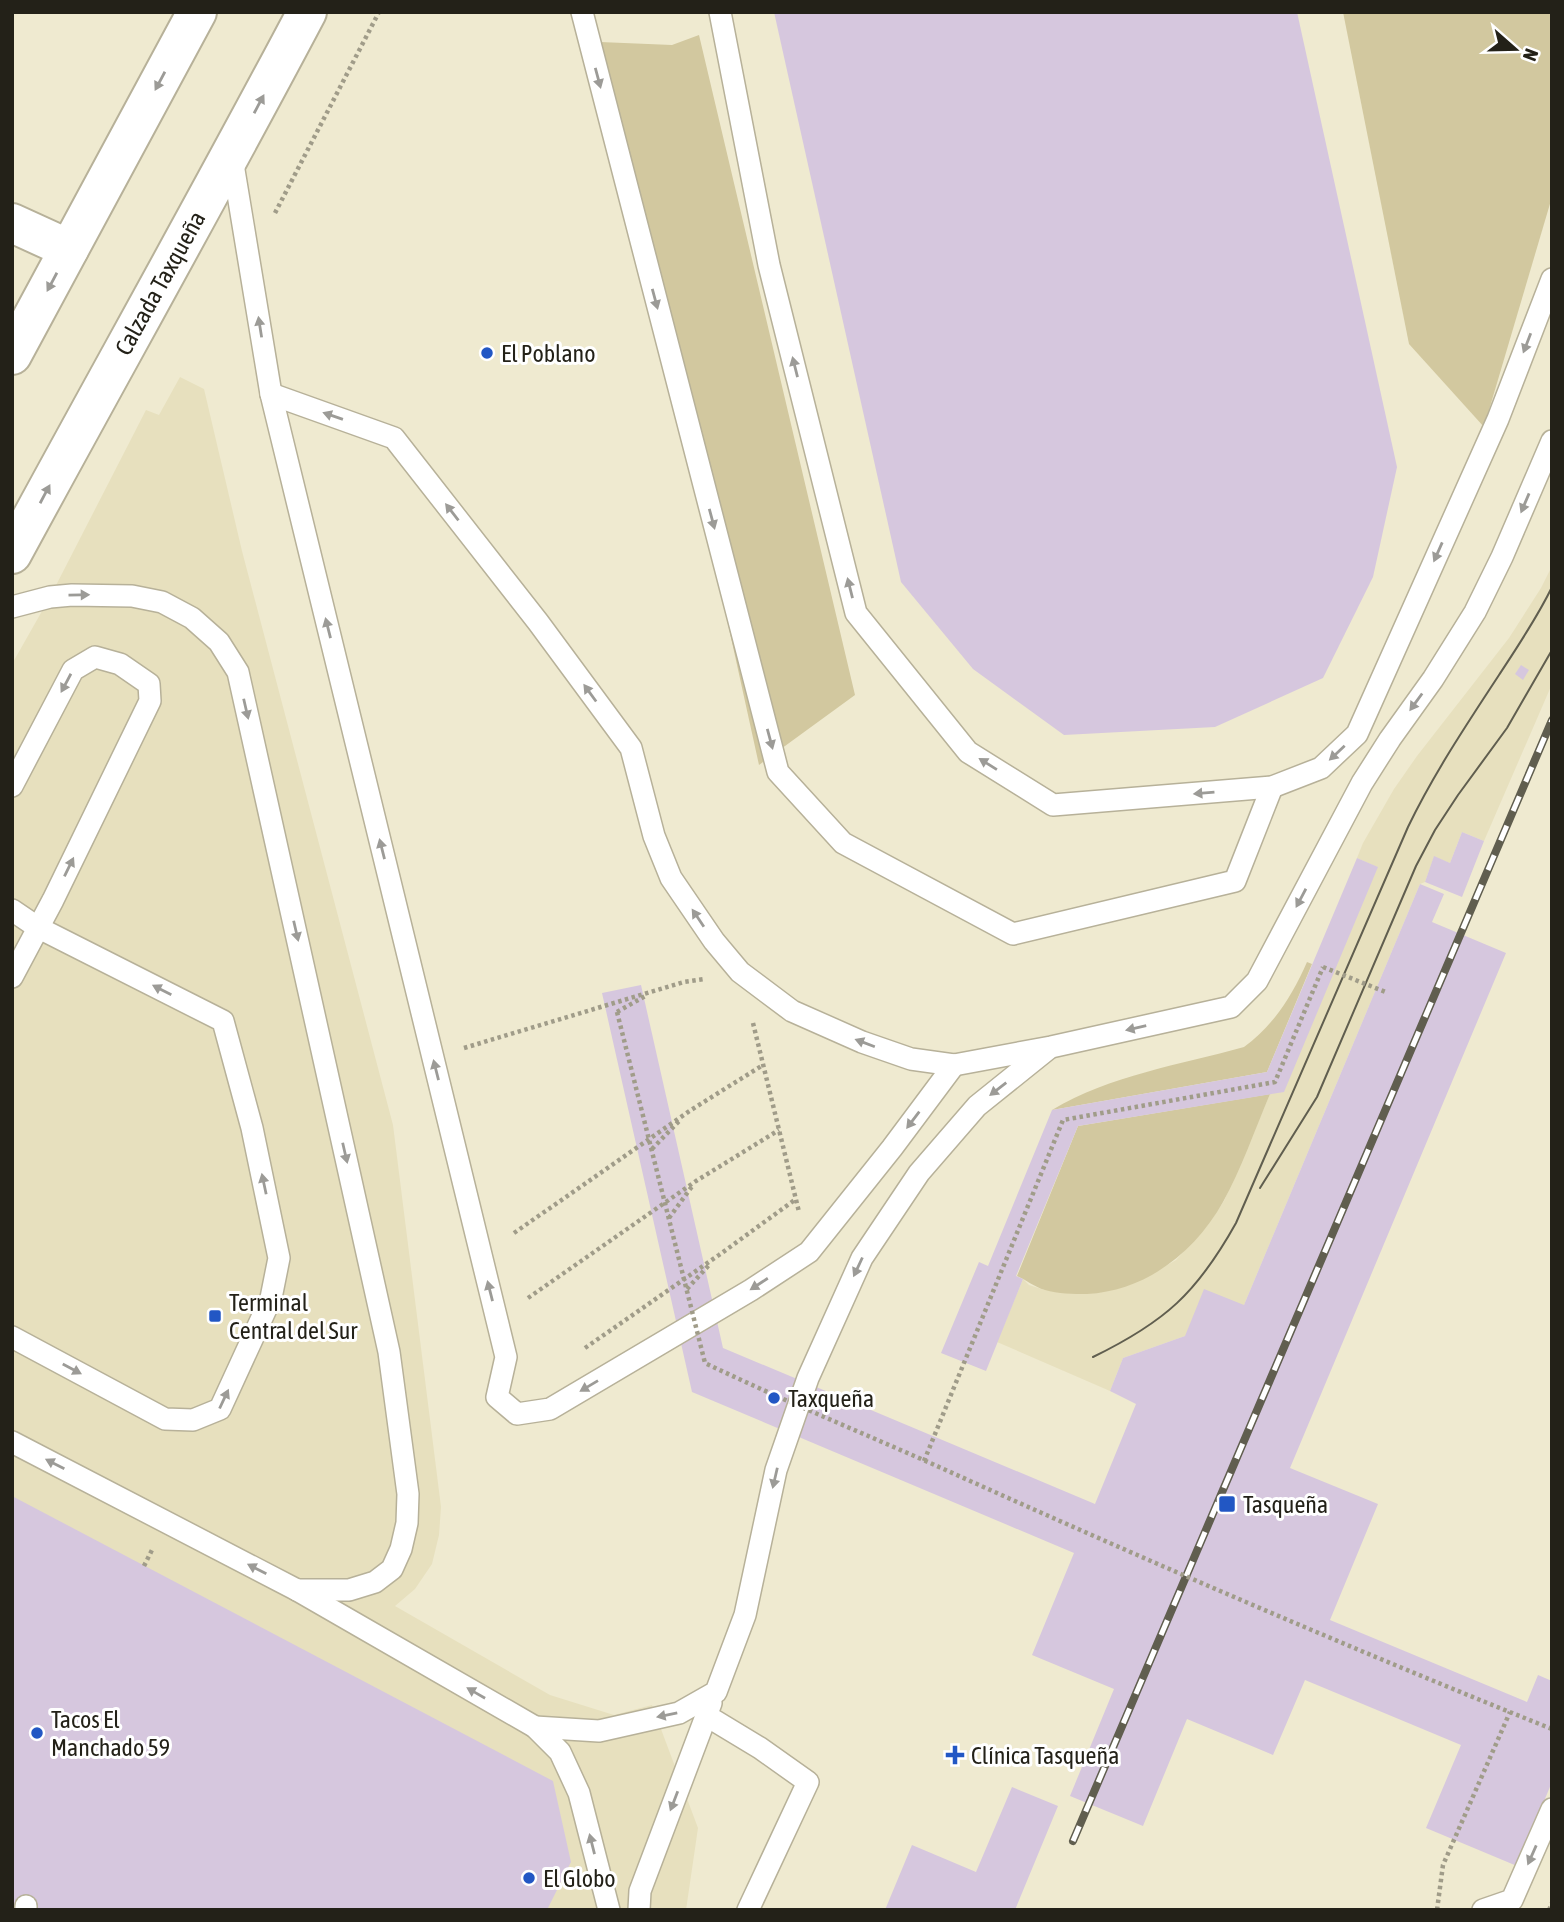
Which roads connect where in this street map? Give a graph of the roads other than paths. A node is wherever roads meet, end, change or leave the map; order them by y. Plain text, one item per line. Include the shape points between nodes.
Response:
1 (307, 12) edge
2 (318, 12) edge
3 (582, 12) edge
4 (720, 12) edge
5 (189, 14) edge
6 (286, 51) junction
7 (231, 156) junction
8 (12, 223) edge
9 (69, 249) junction
10 (1552, 279) edge
11 (12, 355) edge
12 (271, 394) junction
13 (1552, 441) edge
14 (12, 554) edge
15 (12, 607) edge
16 (12, 786) edge
17 (1272, 787) junction
18 (12, 910) edge
19 (37, 927) junction
20 (12, 977) edge
21 (1051, 1047) junction
22 (954, 1065) junction
23 (12, 1337) edge
24 (12, 1442) edge
25 (297, 1590) junction
26 (716, 1692) junction
27 (707, 1716) junction
28 (536, 1727) junction
29 (1552, 1810) edge
30 (608, 1910) edge
31 (639, 1910) edge
32 (748, 1910) edge
33 (1483, 1910) edge

1 - 6 main road, Calzada Taxqueña
2 - 6 main road
3 -> 17 lane via 778,772 843,843 1013,934 1235,881
17 -> 4 lane via 1054,805 968,752 856,613 769,265
5 -> 9 main road
7 -> 6 main road, Calzada Taxqueña
12 -> 7 lane
14 -> 7 main road, Calzada Taxqueña
8 - 9 main road
9 -> 11 main road
10 -> 17 lane via 1498,419 1357,734 1321,768
22 -> 12 lane via 911,1059 862,1042 792,1011 740,972 671,878 654,836 631,748 394,438
22 -> 12 lane via 808,1252 550,1409 517,1414 498,1397 506,1357
13 -> 21 lane via 1475,612 1362,783 1257,981 1231,1007
15 -> 25 lane via 72,594 162,602 192,618 219,642 238,672 389,1352 408,1494 407,1523 391,1569 375,1582 349,1590
19 -> 16 lane via 150,701 149,684 120,664 95,657 73,670
18 - 19 lane
19 - 20 lane
23 -> 19 lane via 166,1419 193,1420 220,1409 271,1298 279,1258 252,1128 223,1021
21 - 22 lane
21 -> 26 lane via 976,1106 919,1173 862,1258 808,1378 781,1457 745,1615
25 -> 24 lane
28 -> 25 lane
26 - 27 lane
26 -> 28 lane via 679,1713 599,1731
27 -> 31 lane via 640,1892
27 - 32 lane via 808,1782
30 -> 28 lane via 579,1793 560,1752
29 -> 33 lane via 1512,1900

